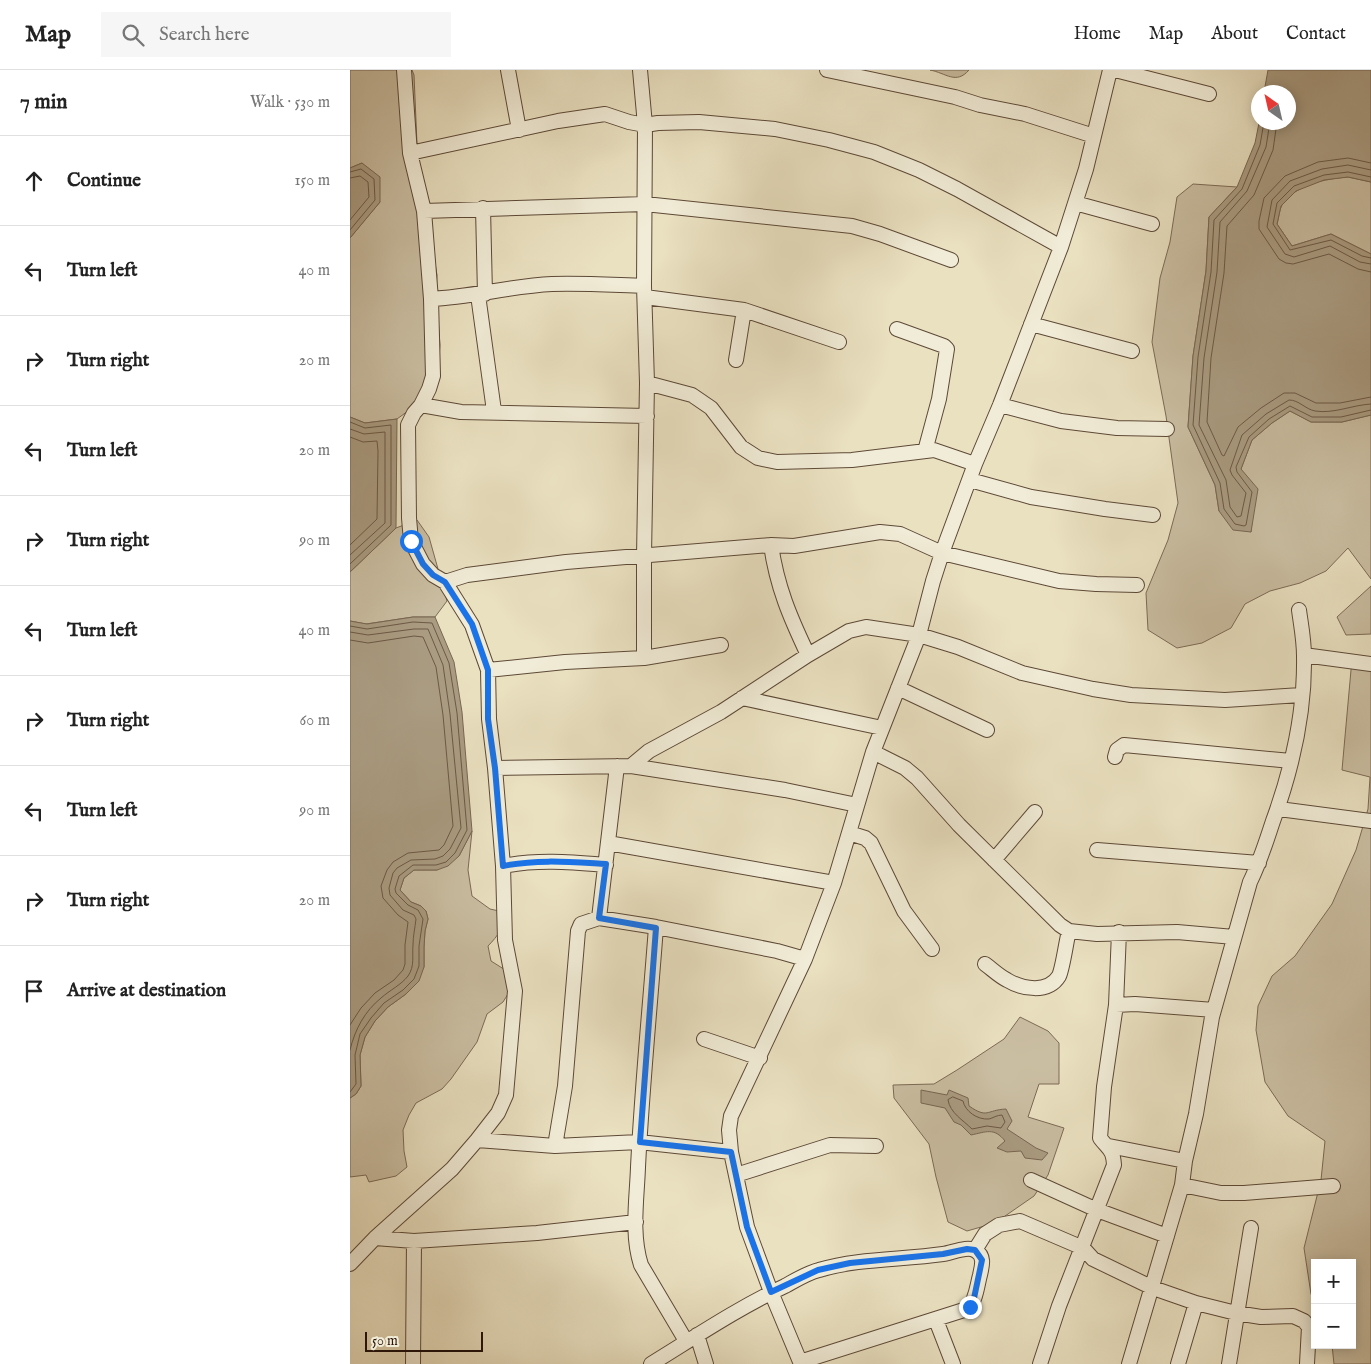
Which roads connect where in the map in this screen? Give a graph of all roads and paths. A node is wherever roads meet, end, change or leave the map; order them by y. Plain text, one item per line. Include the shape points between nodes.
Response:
1 (404, 70) edge
2 (508, 70) edge
3 (640, 70) edge
4 (827, 70) edge
5 (1110, 70) edge
6 (1115, 70) edge
7 (1209, 94) dead end
8 (644, 125) junction
9 (519, 130) junction
10 (1094, 136) junction
11 (410, 153) junction
12 (1075, 203) junction
13 (645, 204) junction
14 (483, 208) junction
15 (424, 211) junction
16 (1152, 224) dead end
17 (1061, 247) junction
18 (951, 260) dead end
19 (644, 291) junction
20 (482, 294) junction
21 (431, 299) junction
22 (744, 310) junction
23 (1031, 324) junction
24 (897, 329) dead end
25 (839, 342) dead end
26 (1132, 351) dead end
27 (736, 360) dead end
28 (647, 383) junction
29 (421, 405) junction
30 (1000, 405) junction
31 (494, 411) junction
32 (647, 416) junction
33 (1167, 429) dead end
34 (925, 451) junction
35 (975, 464) junction
36 (970, 480) junction
37 (1153, 515) dead end
38 (771, 545) junction
39 (942, 553) junction
40 (644, 556) junction
41 (445, 582) junction
42 (1136, 585) dead end
43 (1299, 610) dead end
44 (919, 635) junction
45 (721, 645) dead end
46 (808, 655) junction
47 (1304, 655) junction
48 (644, 658) junction
49 (1371, 664) edge
50 (488, 670) junction
51 (898, 688) junction
52 (1301, 695) junction
53 (742, 698) junction
54 (882, 728) junction
55 (987, 730) dead end
56 (873, 752) junction
57 (1115, 758) dead end
58 (1291, 761) junction
59 (624, 766) junction
60 (495, 768) junction
61 (857, 805) junction
62 (1279, 809) junction
63 (1035, 812) dead end
64 (1371, 821) edge
65 (849, 833) junction
66 (608, 843) junction
67 (1097, 850) dead end
68 (994, 860) junction
69 (1259, 863) junction
70 (606, 864) junction
71 (503, 866) junction
72 (834, 883) junction
73 (599, 918) junction
74 (656, 928) junction
75 (1069, 930) junction
76 (1119, 932) junction
77 (1234, 937) junction
78 (932, 949) dead end
79 (805, 959) junction
80 (985, 964) dead end
81 (1116, 1005) junction
82 (1214, 1010) junction
83 (704, 1039) dead end
84 (760, 1058) junction
85 (478, 1140) junction
86 (640, 1142) junction
87 (555, 1146) junction
88 (876, 1146) dead end
89 (1109, 1146) junction
90 (731, 1152) junction
91 (1185, 1161) junction
92 (736, 1175) junction
93 (1031, 1180) dead end
94 (1182, 1185) junction
95 (1333, 1186) dead end
96 (1097, 1210) junction
97 (636, 1222) junction
98 (1251, 1228) dead end
99 (1167, 1236) junction
100 (375, 1238) junction
101 (414, 1241) junction
102 (1083, 1248) junction
103 (975, 1250) junction
104 (350, 1264) edge
105 (1153, 1288) junction
106 (771, 1292) junction
107 (1196, 1303) junction
108 (1236, 1313) junction
109 (936, 1320) junction
110 (692, 1338) junction
111 (800, 1363) edge
112 (413, 1364) edge
113 (651, 1364) edge
114 (706, 1364) edge
115 (953, 1364) edge
116 (1040, 1364) edge
117 (1129, 1364) edge
118 (1178, 1364) edge
119 (1229, 1364) edge
120 (1307, 1364) edge

1 - 11 street
2 - 9 street
3 - 8 street
4 - 10 street via 1025,114
5 - 10 street
6 - 7 street
8 - 9 street via 606,114
8 - 13 street
8 - 17 street via 699,122 775,129 874,152 958,189
9 - 11 street
10 - 12 street
11 - 15 street
12 - 16 street
12 - 17 street
13 - 14 street
13 - 18 street via 852,226
13 - 19 street
14 - 15 street
14 - 20 street
15 - 21 street
17 - 23 street
19 - 20 street via 595,284 552,284
19 - 22 street
19 - 28 street
20 - 21 street
20 - 31 street
21 - 29 street via 433,376
22 - 25 street
22 - 27 street
23 - 26 street
23 - 30 street
24 - 34 street via 947,348 939,399
28 - 32 street
28 - 34 street via 692,395 711,408 741,447 758,458 777,462 852,460
29 - 31 street via 462,412
29 - 41 street via 408,425 411,541 423,564
30 - 33 street via 1061,421 1117,428
30 - 35 street
31 - 32 street
32 - 40 street
34 - 35 street via 934,450
35 - 36 street
36 - 37 street via 1031,497
36 - 39 street
38 - 39 street via 804,545 880,532 900,534
38 - 40 street
38 - 46 street via 789,616
39 - 42 street via 1059,581
39 - 44 street
40 - 41 street via 566,562 468,575
40 - 48 street
41 - 50 street via 472,624
43 - 47 street
44 - 46 street via 866,627 849,631
44 - 51 street
44 - 52 street via 1022,673 1092,689 1131,695 1225,700
45 - 48 street
46 - 53 street
47 - 49 street
47 - 52 street
48 - 50 street
50 - 60 street via 488,719
51 - 54 street
51 - 55 street
52 - 58 street
53 - 54 street
53 - 59 street
54 - 56 street
56 - 61 street
56 - 68 street via 906,768
57 - 58 street via 1117,750 1124,745
58 - 62 street
59 - 60 street
59 - 61 street via 785,790
59 - 66 street
60 - 71 street
61 - 65 street
62 - 64 street
62 - 69 street
63 - 68 street
65 - 72 street
65 - 78 street via 871,843 904,911
66 - 70 street
66 - 72 street
67 - 69 street
68 - 75 street
69 - 77 street
70 - 71 street via 555,861
70 - 73 street
71 - 85 street via 505,940 515,992 515,1012 506,1095 498,1113
72 - 79 street
73 - 74 street
73 - 87 street via 581,924 578,931 565,1086
74 - 79 street
74 - 86 street
75 - 76 street via 1097,934
75 - 80 street via 1059,976 1046,987 1024,987 1007,980
76 - 77 street via 1177,932
76 - 81 street
77 - 82 street
79 - 84 street
81 - 82 street
81 - 89 street via 1100,1138
82 - 91 street
83 - 84 street
84 - 90 street via 731,1116 728,1130
85 - 87 street
85 - 100 street via 452,1169
86 - 87 street
86 - 90 street
86 - 97 street
88 - 92 street via 830,1145
89 - 91 street
89 - 96 street via 1114,1165
90 - 92 street
91 - 94 street
92 - 106 street via 747,1227
93 - 96 street
94 - 95 street via 1244,1194
94 - 99 street
96 - 99 street
96 - 102 street
97 - 101 street via 537,1233
97 - 110 street via 641,1265
98 - 108 street
99 - 105 street
100 - 101 street
100 - 104 street
101 - 112 street
102 - 103 street via 1020,1221 999,1226 985,1234
102 - 105 street via 1093,1259
102 - 116 street
103 - 106 street via 850,1263 818,1270
103 - 109 street via 982,1260 973,1303 967,1309
105 - 107 street
105 - 117 street
106 - 110 street
106 - 111 street
107 - 108 street
107 - 118 street
108 - 119 street
108 - 120 street via 1293,1316 1304,1321 1309,1326
109 - 111 street
109 - 115 street
110 - 113 street
110 - 114 street

